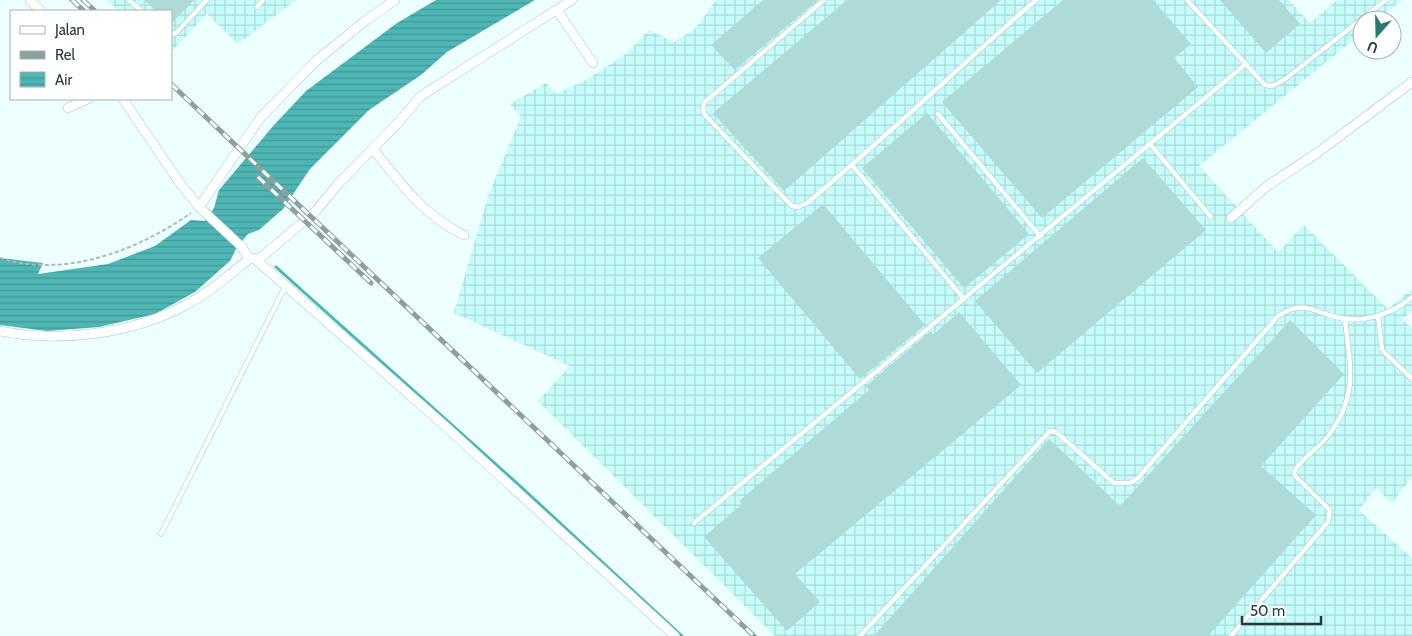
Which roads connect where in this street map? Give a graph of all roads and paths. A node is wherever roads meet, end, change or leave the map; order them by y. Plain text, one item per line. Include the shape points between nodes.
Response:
1 (30, 0) edge
2 (129, 0) edge
3 (207, 0) edge
4 (263, 0) edge
5 (395, 0) edge
6 (572, 0) edge
7 (824, 0) edge
8 (1035, 0) edge
9 (1187, 0) edge
10 (1386, 0) edge
11 (257, 6) dead end
12 (40, 10) edge
13 (141, 10) edge
14 (558, 10) junction
15 (172, 34) edge
16 (593, 64) dead end
17 (1246, 64) junction
18 (1412, 82) edge
19 (86, 100) edge
20 (124, 100) edge
21 (68, 108) dead end
22 (938, 114) dead end
23 (1150, 144) junction
24 (374, 149) junction
25 (852, 165) junction
26 (202, 209) junction
27 (1211, 217) dead end
28 (1231, 218) dead end
29 (464, 235) dead end
30 (1040, 236) junction
31 (0, 258) edge
32 (254, 259) junction
33 (286, 287) junction
34 (1412, 297) edge
35 (964, 299) junction
36 (1378, 316) junction
37 (1345, 319) junction
38 (0, 331) edge
39 (1412, 378) edge
40 (694, 523) dead end
41 (161, 534) dead end
42 (675, 636) edge
43 (860, 636) edge
44 (1231, 636) edge

1 - 12 street
2 - 13 lane
3 - 15 lane
4 - 11 lane
5 - 26 street via 317,60 261,117
6 - 14 street
7 - 25 lane via 705,102 704,114 792,206 807,203
8 - 25 lane
9 - 17 lane
10 - 17 lane via 1277,84 1265,84
14 - 16 street
14 - 24 street via 421,96
17 - 23 lane
18 - 28 street via 1317,154 1267,186
19 - 21 street
20 - 26 street via 179,182
22 - 30 lane
23 - 27 lane
23 - 30 lane
24 - 29 street via 418,204 448,228
24 - 32 street via 338,184 312,216
25 - 35 lane
26 - 31 path via 150,239 104,256 56,264
26 - 32 street
30 - 35 lane
32 - 33 street
32 - 38 street via 184,306 128,327 70,335 37,336
33 - 41 lane
33 - 42 street via 444,425
34 - 36 lane via 1395,310
35 - 40 lane
36 - 37 lane
36 - 39 lane via 1382,350
37 - 43 lane via 1301,307 1288,309 1278,316 1138,478 1130,483 1114,483 1056,432 1050,431
37 - 44 lane via 1350,367 1349,400 1327,437 1294,472 1330,510 1328,522

